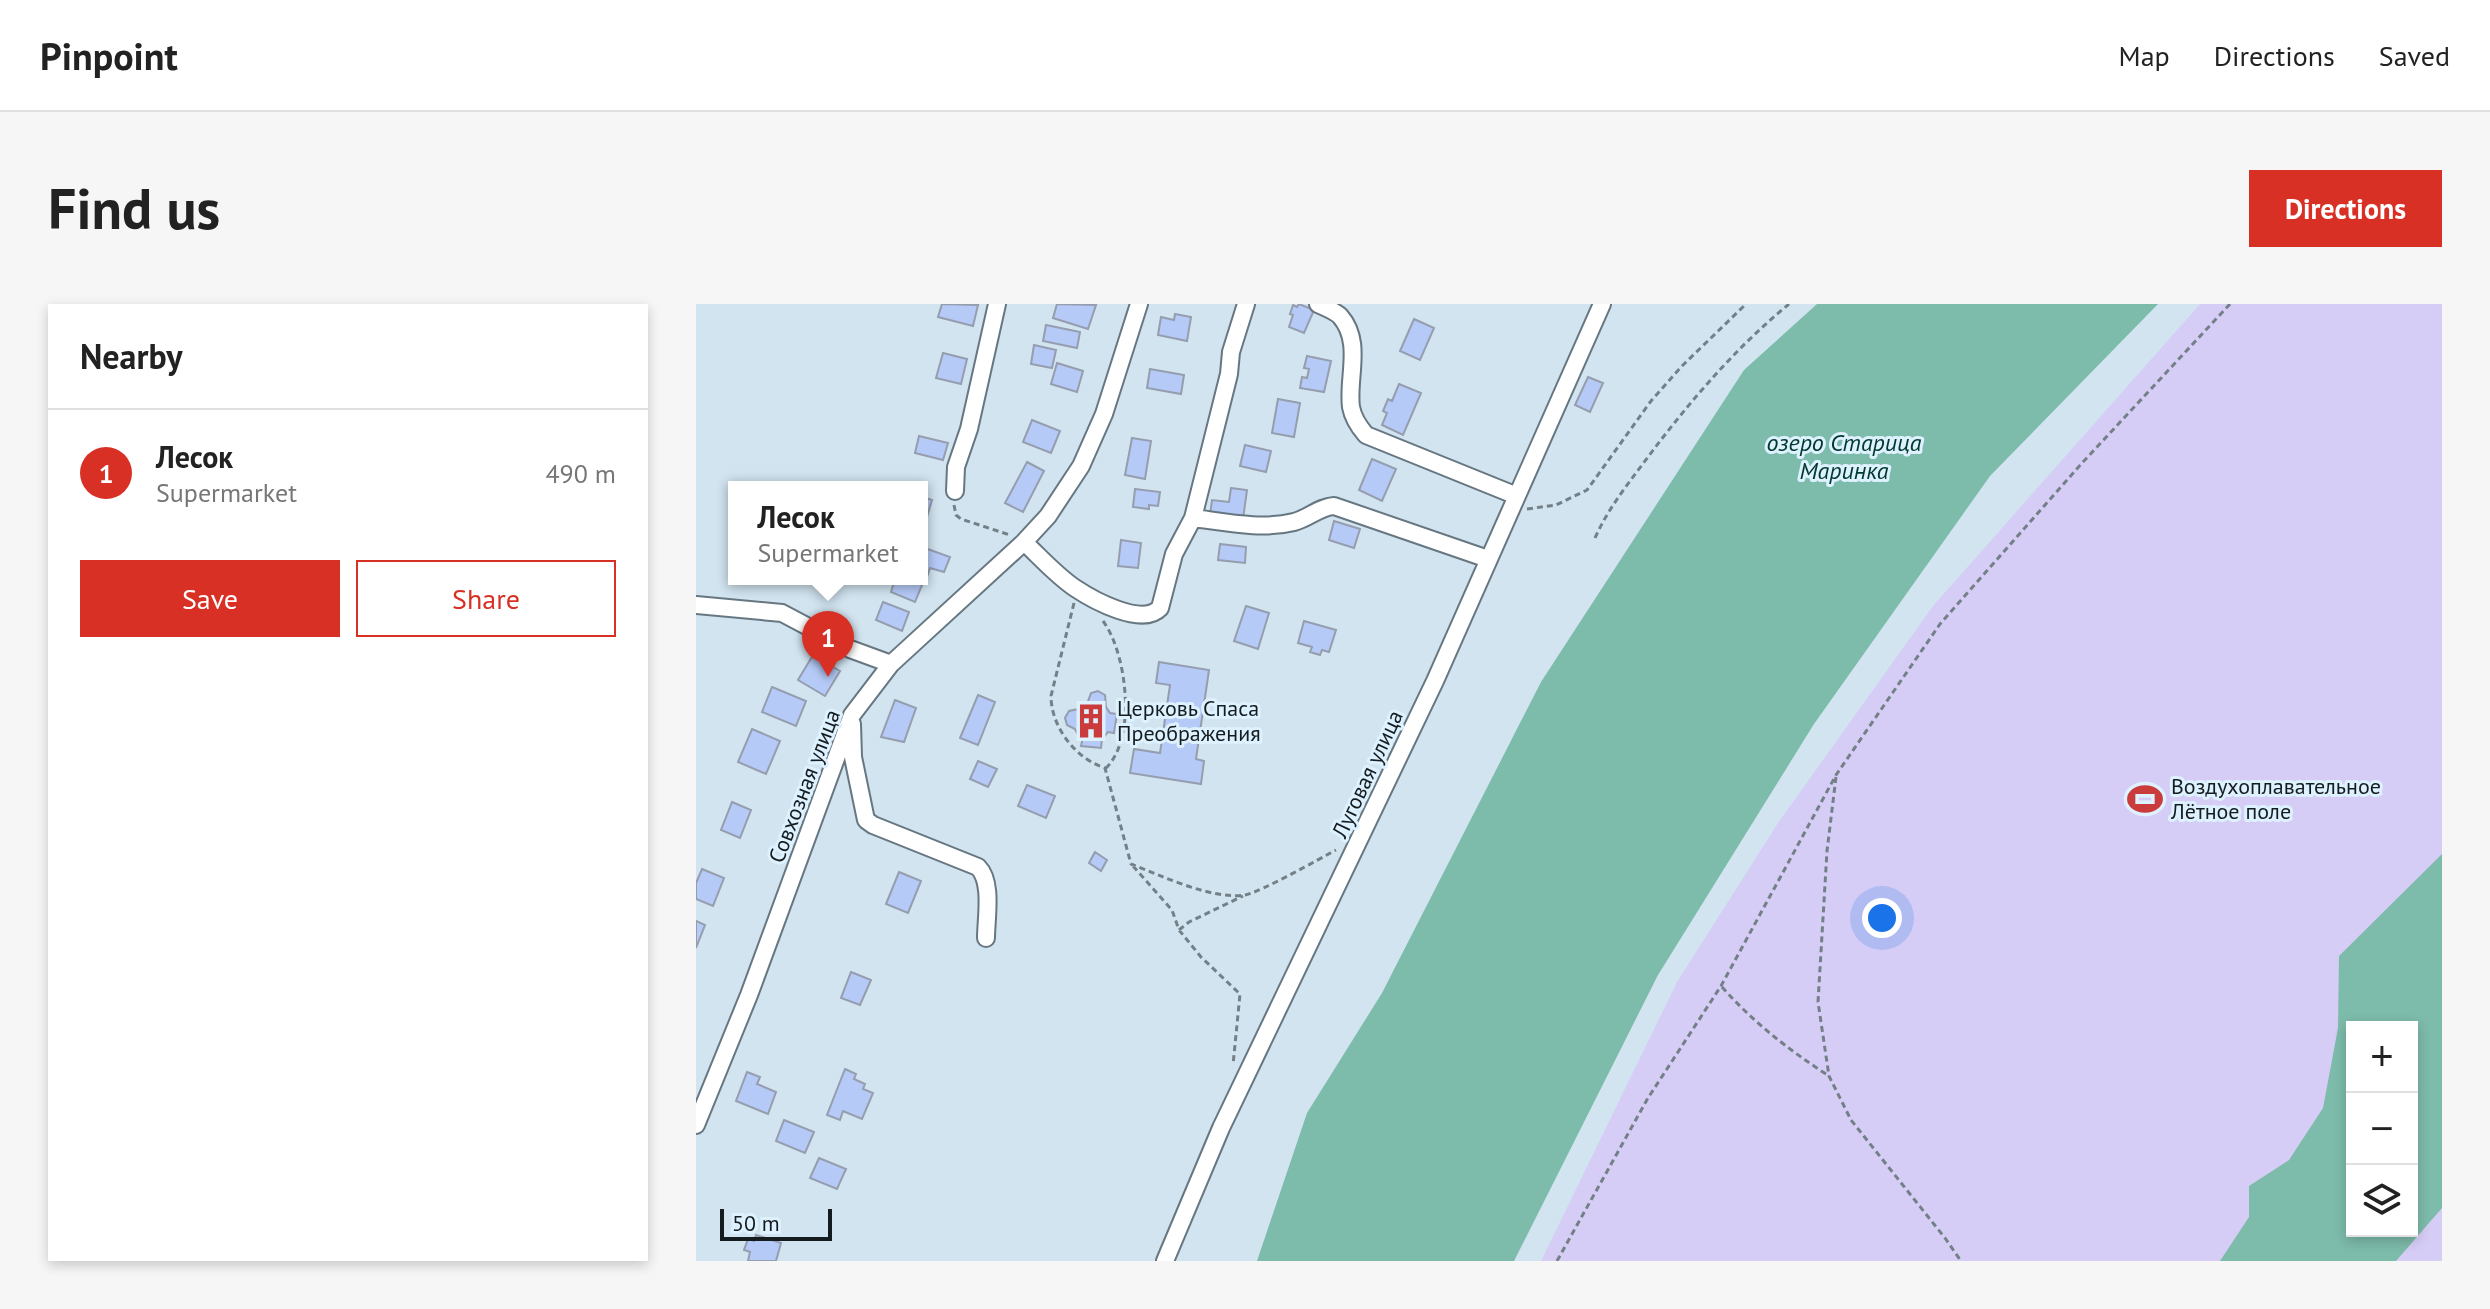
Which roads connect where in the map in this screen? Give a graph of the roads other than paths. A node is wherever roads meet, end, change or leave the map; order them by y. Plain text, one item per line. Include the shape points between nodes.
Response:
1 (997, 304) edge
2 (1139, 304) edge
3 (1246, 304) edge
4 (1318, 304) edge
5 (1602, 304) edge
6 (955, 491) road end
7 (1514, 502) junction
8 (1193, 518) junction
9 (1024, 542) junction
10 (1488, 559) junction
11 (696, 605) edge
12 (891, 664) junction
13 (852, 715) junction
14 (986, 938) dead end
15 (696, 1125) edge
16 (1165, 1261) edge

1 - 6 street via 956,467
2 - 9 street, Совхозная улица via 1104,414 1081,466
3 - 8 street
4 - 7 street via 1339,315 1348,334 1353,351 1351,407 1366,435
5 - 7 street, Луговая улица
7 - 10 street, Луговая улица
8 - 9 street via 1174,554 1155,613 1127,614 1074,588
8 - 10 street via 1274,525 1334,506
9 - 12 street, Совхозная улица
10 - 16 street, Луговая улица via 1221,1128
11 - 12 street via 782,613
12 - 13 street, Совхозная улица
13 - 14 street via 853,757 866,820 978,867 985,874
13 - 15 street, Совхозная улица

